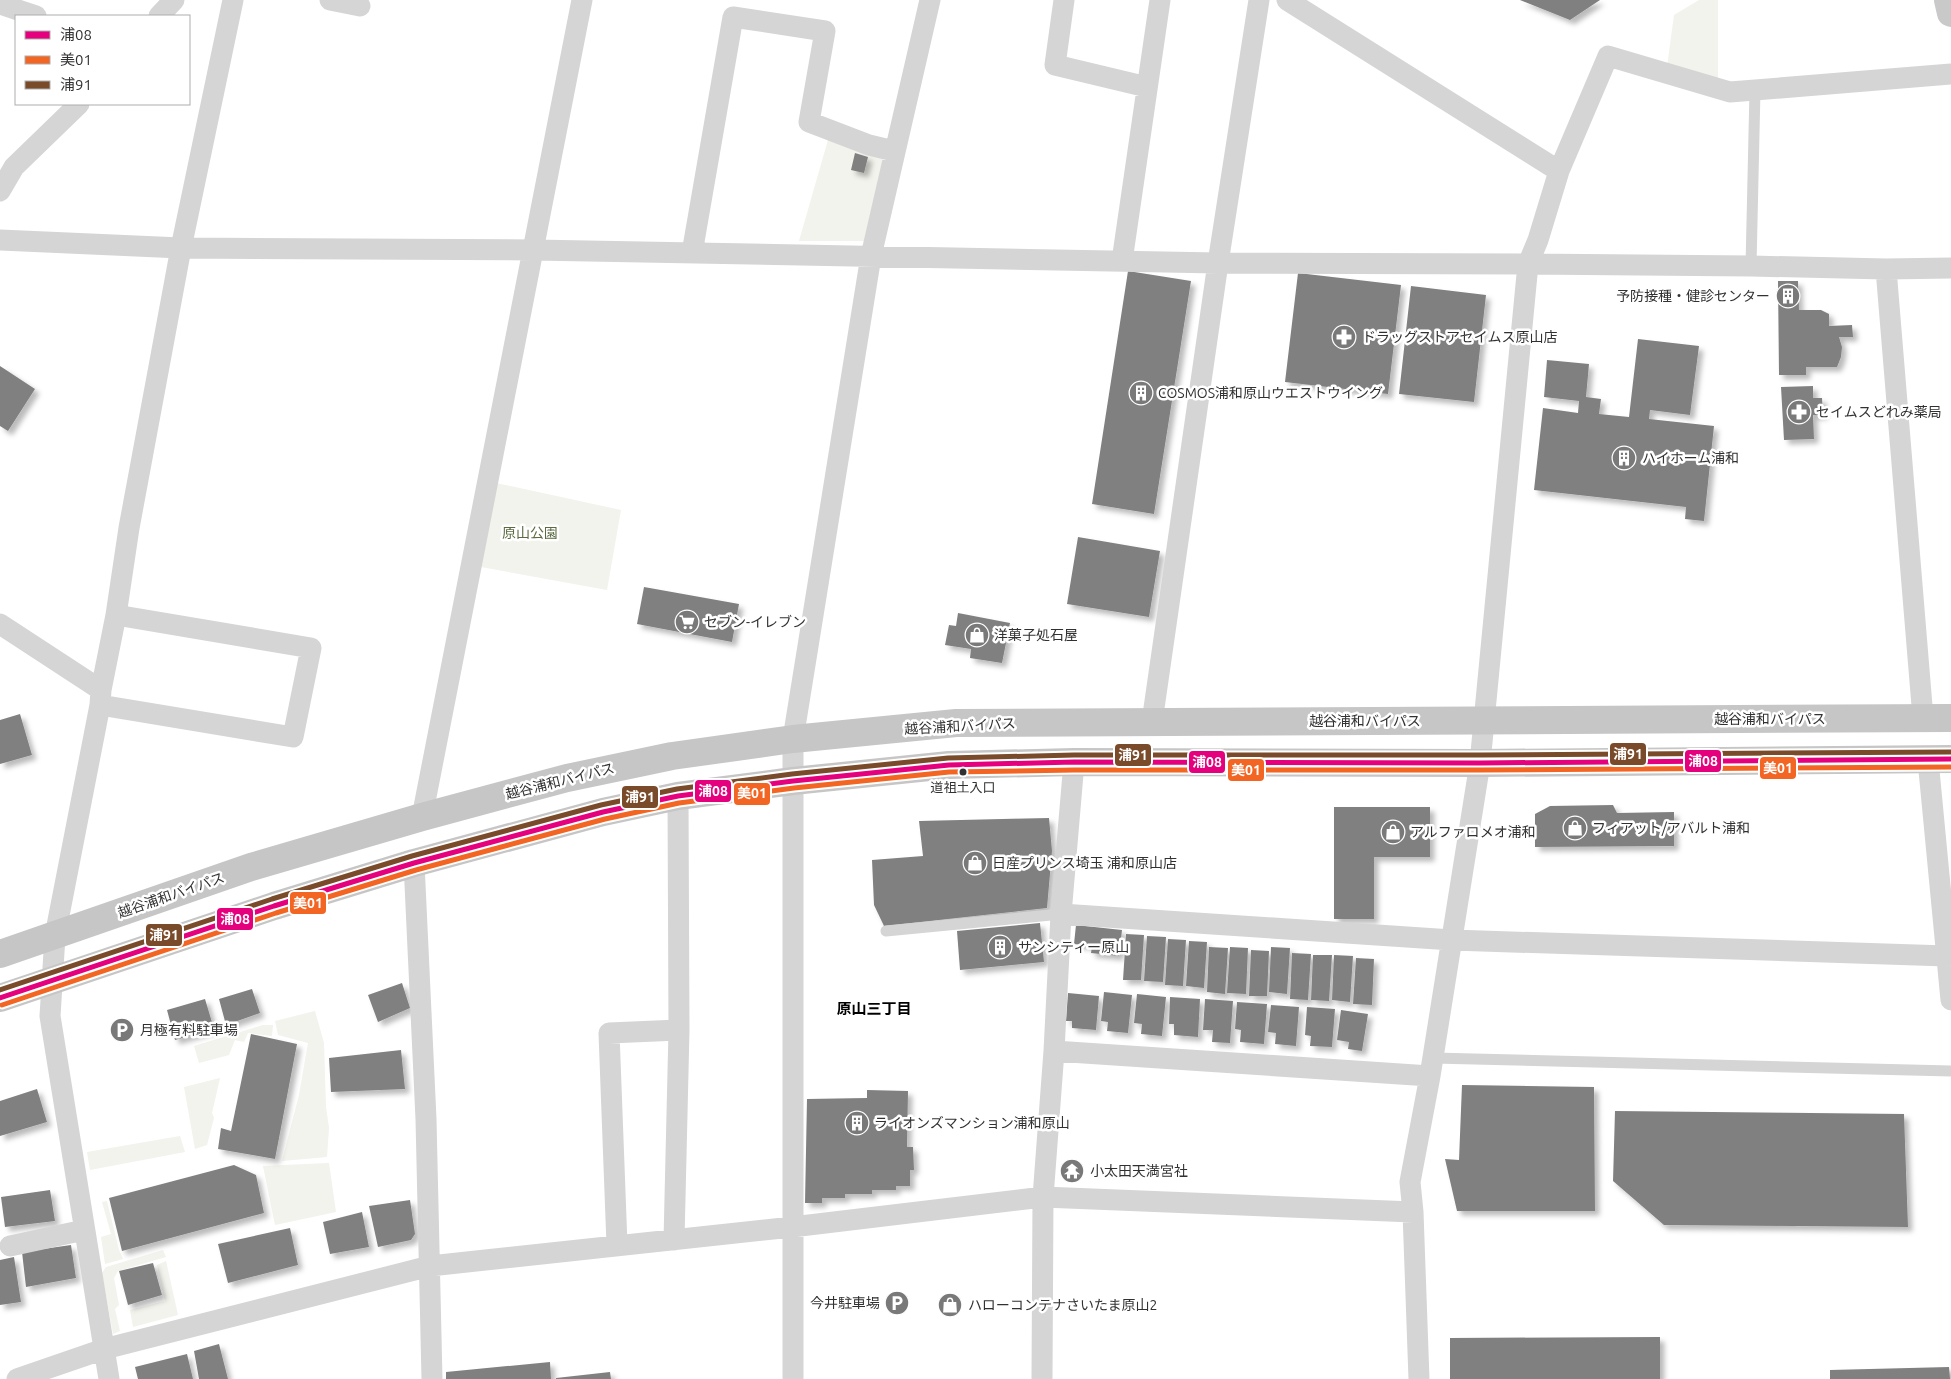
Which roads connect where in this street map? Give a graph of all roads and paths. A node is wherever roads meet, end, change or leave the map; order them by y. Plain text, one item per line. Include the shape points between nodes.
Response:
1 (174, 0) edge
2 (233, 0) edge
3 (330, 0) edge
4 (582, 0) edge
5 (930, 0) edge
6 (1064, 0) edge
7 (1160, 0) edge
8 (1258, 0) edge
9 (1287, 0) edge
10 (1948, 0) edge
11 (0, 4) edge
12 (360, 6) dead end
13 (1951, 13) edge
14 (33, 15) edge
15 (160, 15) edge
16 (1951, 74) edge
17 (1147, 87) junction
18 (1755, 90) junction
19 (78, 105) edge
20 (894, 151) junction
21 (1559, 171) junction
22 (0, 191) edge
23 (0, 240) edge
24 (181, 248) junction
25 (534, 250) junction
26 (692, 253) junction
27 (871, 256) junction
28 (1122, 261) junction
29 (1218, 263) junction
30 (1528, 264) junction
31 (1751, 266) junction
32 (1951, 268) edge
33 (1886, 269) junction
34 (116, 615) junction
35 (0, 624) edge
36 (100, 698) junction
37 (1923, 718) junction
38 (1951, 718) edge
39 (1484, 721) junction
40 (1152, 722) junction
41 (793, 739) junction
42 (1939, 759) edge
43 (1074, 762) junction
44 (1480, 763) junction
45 (793, 781) junction
46 (678, 796) junction
47 (422, 817) junction
48 (414, 863) junction
49 (1061, 914) junction
50 (886, 931) dead end
51 (55, 936) junction
52 (1452, 940) junction
53 (0, 954) edge
54 (1947, 956) junction
55 (52, 980) junction
56 (0, 998) edge
57 (1951, 1000) edge
58 (679, 1030) junction
59 (1054, 1051) junction
60 (1431, 1067) junction
61 (1951, 1071) edge
62 (1043, 1197) junction
63 (1413, 1212) junction
64 (792, 1227) junction
65 (84, 1230) junction
66 (674, 1240) junction
67 (10, 1246) dead end
68 (617, 1246) junction
69 (430, 1266) junction
70 (104, 1349) junction
71 (17, 1379) edge
72 (109, 1379) edge
73 (432, 1379) edge
74 (793, 1379) edge
75 (1042, 1379) edge
76 (1419, 1379) edge

1 - 15 street
2 - 24 street
3 - 12 street
4 - 25 street
5 - 20 street
6 - 17 street via 1055,65
7 - 17 street
8 - 29 street
9 - 21 street
10 - 13 main road
11 - 14 street
16 - 18 street
17 - 28 street
18 - 21 street via 1730,92 1608,56
18 - 31 lane
19 - 22 street via 14,167
20 - 26 street via 809,122 825,31 733,17
20 - 27 street
21 - 30 street
23 - 24 street
24 - 25 street
24 - 34 street
25 - 26 street
25 - 47 street
26 - 27 street
27 - 28 street
27 - 41 street
28 - 29 street
29 - 30 street
29 - 40 street
30 - 31 street
30 - 39 street
31 - 33 street
32 - 33 street
33 - 37 street
34 - 36 street
34 - 36 street via 311,648 293,737
35 - 36 street
36 - 51 street
37 - 38 highway, 越谷浦和バイパス
37 - 39 highway, 越谷浦和バイパス
39 - 40 highway, 越谷浦和バイパス
39 - 44 street
40 - 41 highway, 越谷浦和バイパス via 956,723
41 - 45 street
41 - 47 highway, 越谷浦和バイパス via 672,756 586,774
42 - 44 highway
42 - 54 street
43 - 44 highway
43 - 45 highway via 949,765
43 - 49 street
44 - 52 street
45 - 46 highway
45 - 64 street
46 - 48 highway via 603,812
46 - 58 street
47 - 51 highway, 越谷浦和バイパス via 251,867
48 - 55 highway
48 - 69 street
49 - 50 lane
49 - 52 street
49 - 59 street
51 - 53 highway, 越谷浦和バイパス
51 - 55 street
52 - 54 street
52 - 60 street
54 - 57 street
55 - 56 highway
55 - 65 street via 50,1016
58 - 66 street
58 - 68 street via 609,1033
59 - 60 street
59 - 62 street
60 - 61 lane
60 - 63 street via 1410,1182
62 - 63 street
62 - 64 street
62 - 75 street
63 - 76 street
64 - 66 street
64 - 74 street
65 - 67 street
65 - 70 street
66 - 68 street
68 - 69 street
69 - 70 street
69 - 73 street
70 - 71 street
70 - 72 street

